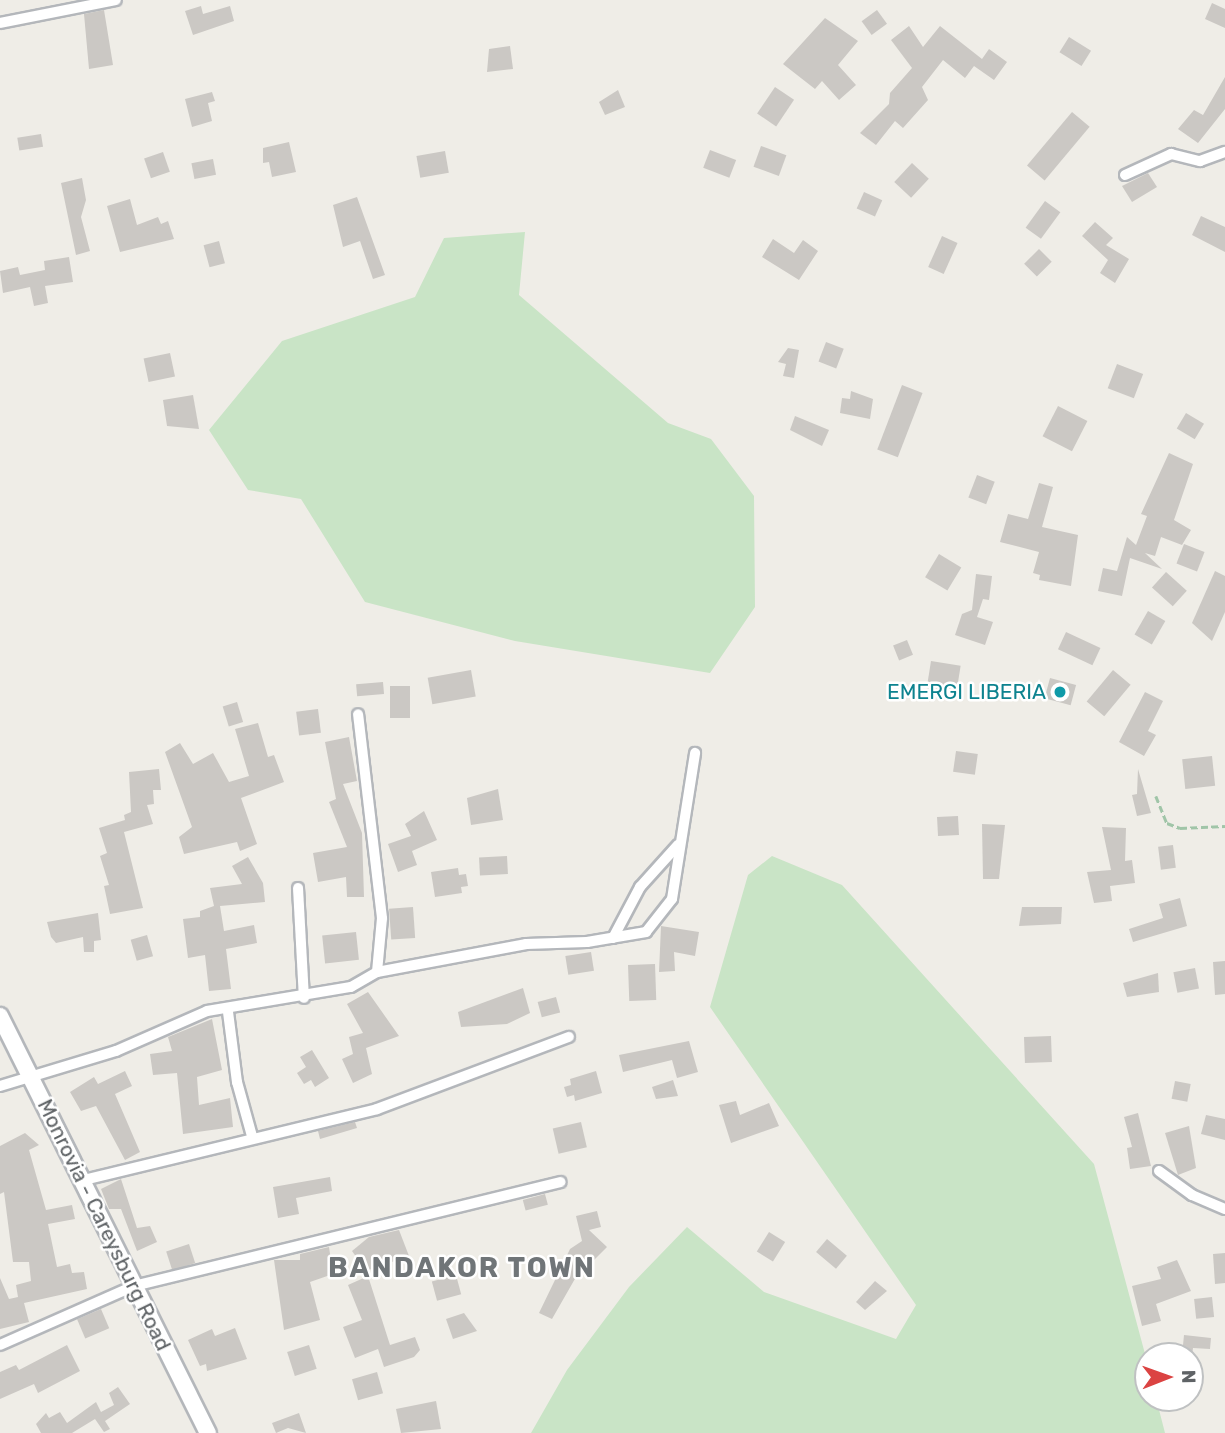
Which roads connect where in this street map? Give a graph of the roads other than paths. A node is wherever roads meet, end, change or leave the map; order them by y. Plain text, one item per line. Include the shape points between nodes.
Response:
1 (116, 0) edge
2 (0, 23) edge
3 (1225, 152) edge
4 (1125, 175) dead end
5 (358, 714) dead end
6 (695, 753) dead end
7 (678, 845) junction
8 (298, 888) dead end
9 (613, 938) junction
10 (377, 972) junction
11 (304, 998) junction
12 (228, 1012) junction
13 (0, 1016) edge
14 (569, 1037) dead end
15 (29, 1073) junction
16 (0, 1086) edge
17 (252, 1136) junction
18 (1159, 1171) dead end
19 (84, 1180) junction
20 (561, 1182) dead end
21 (1225, 1209) edge
22 (134, 1286) junction
23 (0, 1345) edge
24 (208, 1433) edge

1 - 2 street
3 - 4 street via 1200,161 1171,154
5 - 10 street via 382,918
6 - 7 street via 694,786
7 - 9 street via 634,895
7 - 9 street via 678,875 660,921 646,932
8 - 11 street
9 - 10 street via 526,944
10 - 11 street via 352,988
11 - 12 street
12 - 15 street via 207,1011 116,1051
12 - 17 street via 237,1082
13 - 15 main road, Monrovia - Careysburg Road
14 - 17 street via 377,1109
15 - 16 street
15 - 19 main road, Monrovia - Careysburg Road
17 - 19 street
18 - 21 street via 1192,1195
19 - 22 main road, Monrovia - Careysburg Road
20 - 22 street via 487,1205
22 - 23 street
22 - 24 main road, Monrovia - Careysburg Road

